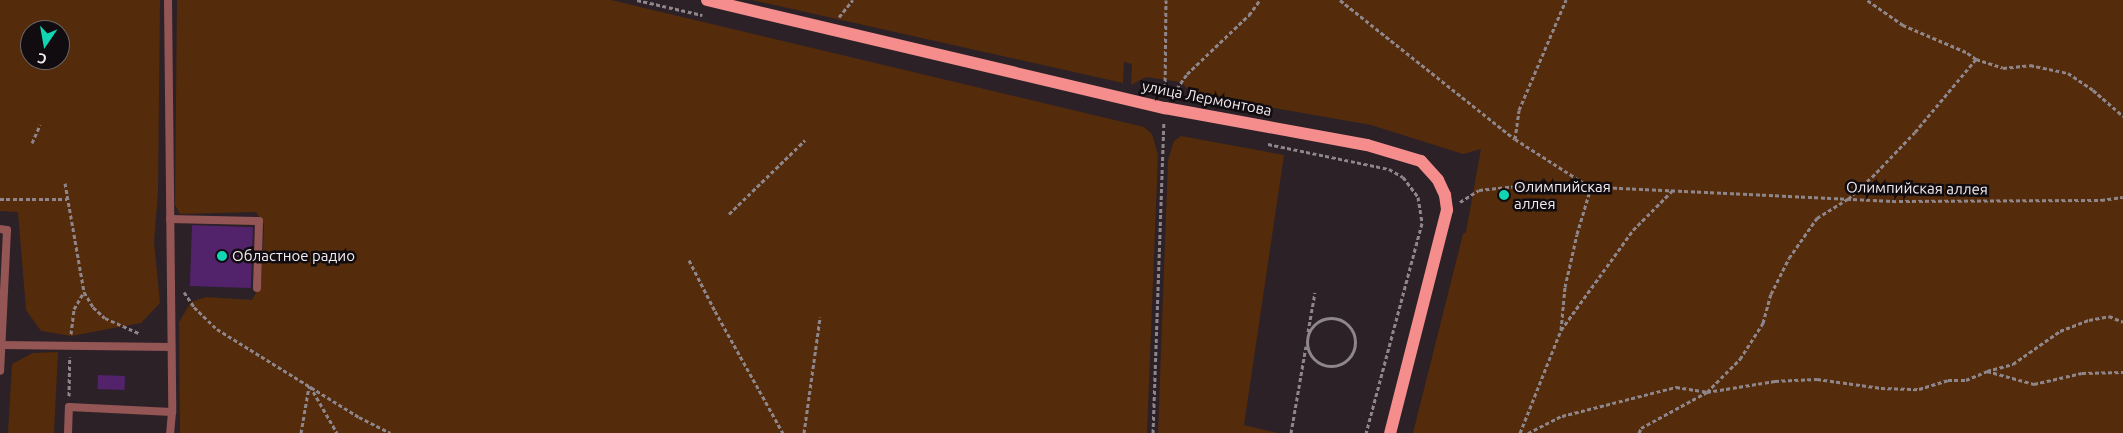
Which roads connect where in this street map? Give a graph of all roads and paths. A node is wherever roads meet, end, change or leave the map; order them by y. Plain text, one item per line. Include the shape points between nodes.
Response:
1 (168, 0) edge
2 (637, 0) edge
3 (707, 0) edge
4 (1166, 0) edge
5 (1260, 0) edge
6 (1340, 0) edge
7 (1566, 0) edge
8 (1867, 0) edge
9 (704, 16) dead end
10 (1976, 59) junction
11 (1165, 108) junction
12 (2123, 116) edge
13 (1154, 121) dead end
14 (1164, 123) junction
15 (40, 125) dead end
16 (1174, 125) dead end
17 (1515, 139) junction
18 (804, 140) dead end
19 (32, 143) dead end
20 (1262, 143) dead end
21 (65, 183) dead end
22 (1591, 187) junction
23 (1672, 191) junction
24 (2123, 197) edge
25 (0, 199) edge
26 (68, 199) junction
27 (1848, 199) junction
28 (1447, 210) junction
29 (729, 214) dead end
30 (170, 219) junction
31 (0, 229) edge
32 (689, 260) dead end
33 (181, 284) dead end
34 (257, 288) dead end
35 (84, 292) junction
36 (1315, 293) dead end
37 (820, 317) dead end
38 (2123, 322) edge
39 (1561, 330) junction
40 (146, 336) dead end
41 (1307, 337) junction
42 (1, 345) junction
43 (70, 347) junction
44 (171, 347) junction
45 (0, 371) edge
46 (1987, 371) junction
47 (2123, 372) edge
48 (309, 385) junction
49 (1707, 392) junction
50 (69, 407) junction
51 (172, 412) junction
52 (68, 433) edge
53 (170, 433) edge
54 (301, 433) edge
55 (337, 433) edge
56 (390, 433) edge
57 (783, 433) edge
58 (804, 433) edge
59 (1153, 433) edge
60 (1291, 433) edge
61 (1366, 433) edge
62 (1390, 433) edge
63 (1520, 433) edge
64 (1528, 433) edge
65 (1638, 433) edge

1 - 30 lane
2 - 9 path
3 - 11 main road, улица Лермонтова
4 - 11 path
5 - 11 path via 1249,15 1186,74
6 - 17 path
7 - 17 path via 1519,110
8 - 10 path via 1902,25
10 - 12 path via 2004,68 2030,65 2068,73
10 - 27 path via 1915,132
11 - 14 path
11 - 28 main road, улица Лермонтова via 1367,145 1409,156 1421,161 1438,180
13 - 14 path
14 - 16 path
14 - 59 path
15 - 19 path
17 - 22 path
18 - 29 path
20 - 61 path via 1389,169 1403,177 1418,197 1422,223
21 - 26 path
22 - 23 path, Олимпийская аллея
22 - 28 path, Олимпийская аллея via 1535,184 1479,190
22 - 39 path via 1565,287
23 - 27 path, Олимпийская аллея
23 - 39 path via 1634,230
24 - 27 path, Олимпийская аллея via 2101,200
25 - 26 path
26 - 35 path
27 - 49 path via 1817,218 1789,258 1771,294 1763,323 1740,358
28 - 62 main road, улица Лермонтова
30 - 34 lane via 259,221
30 - 44 lane
31 - 42 lane via 7,230
32 - 57 path
33 - 48 path via 203,318
35 - 40 path via 105,318
35 - 43 path via 72,319
36 - 41 path
37 - 58 path
38 - 46 path via 2109,316 2089,320 2060,331 2013,364
39 - 63 path
41 - 41 path via 1315,324 1328,318 1336,319 1348,326 1354,347 1345,361 1330,366 1315,360
41 - 60 path
42 - 43 lane
42 - 45 lane
43 - 44 lane
43 - 50 path
44 - 51 lane
46 - 47 path via 2034,384 2082,373
46 - 49 path via 1966,380 1948,380 1919,388 1881,388 1817,379
48 - 54 path
48 - 55 path
48 - 56 path
49 - 64 path via 1676,387 1562,416
49 - 65 path via 1641,428
50 - 51 lane
50 - 52 lane
51 - 53 lane

